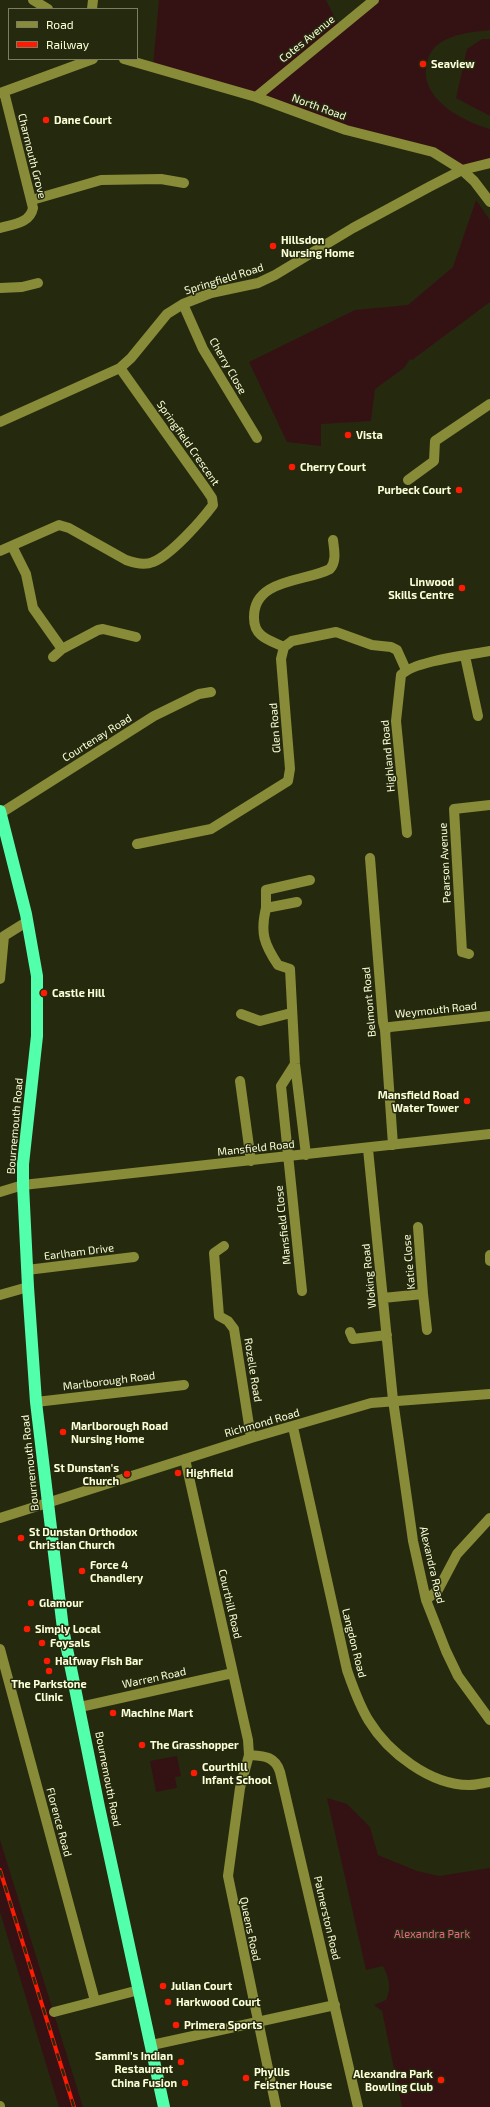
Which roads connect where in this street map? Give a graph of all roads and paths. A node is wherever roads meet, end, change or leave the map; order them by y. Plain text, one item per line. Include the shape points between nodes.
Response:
1 (33, 0) edge
2 (374, 0) edge
3 (46, 8) edge
4 (90, 60) edge
5 (127, 60) edge
6 (2, 93) edge
7 (256, 97) junction
8 (490, 163) edge
9 (462, 170) junction
10 (184, 183) dead end
11 (32, 200) junction
12 (490, 202) edge
13 (0, 228) edge
14 (38, 283) dead end
15 (0, 288) edge
16 (183, 304) junction
17 (120, 368) junction
18 (489, 406) edge
19 (0, 422) edge
20 (257, 438) dead end
21 (408, 480) dead end
22 (333, 540) dead end
23 (12, 546) junction
24 (0, 551) edge
25 (136, 637) dead end
26 (284, 647) junction
27 (62, 649) junction
28 (490, 651) edge
29 (465, 656) junction
30 (53, 657) dead end
31 (406, 670) junction
32 (211, 692) dead end
33 (478, 716) dead end
34 (490, 805) edge
35 (0, 812) edge
36 (407, 833) dead end
37 (137, 844) dead end
38 (370, 858) dead end
39 (310, 880) dead end
40 (297, 902) dead end
41 (266, 908) junction
42 (28, 921) junction
43 (462, 954) dead end
44 (0, 980) edge
45 (291, 1013) junction
46 (241, 1014) dead end
47 (490, 1016) edge
48 (385, 1030) junction
49 (295, 1064) junction
50 (240, 1080) dead end
51 (490, 1134) edge
52 (393, 1145) junction
53 (368, 1149) junction
54 (306, 1155) junction
55 (288, 1157) junction
56 (251, 1161) junction
57 (24, 1185) junction
58 (0, 1192) edge
59 (418, 1227) dead end
60 (224, 1246) dead end
61 (490, 1255) edge
62 (134, 1257) dead end
63 (490, 1261) edge
64 (27, 1270) junction
65 (28, 1287) junction
66 (302, 1291) dead end
67 (424, 1294) junction
68 (0, 1295) edge
69 (383, 1298) junction
70 (427, 1330) dead end
71 (350, 1332) dead end
72 (387, 1334) junction
73 (184, 1385) dead end
74 (490, 1394) edge
75 (393, 1400) junction
76 (36, 1402) junction
77 (293, 1427) junction
78 (251, 1438) junction
79 (185, 1459) junction
80 (47, 1503) junction
81 (0, 1518) edge
82 (490, 1518) edge
83 (426, 1600) junction
84 (0, 1649) edge
85 (233, 1673) junction
86 (80, 1707) junction
87 (490, 1720) edge
88 (249, 1755) junction
89 (490, 1782) edge
90 (139, 1990) junction
91 (95, 2001) junction
92 (335, 2004) junction
93 (54, 2012) dead end
94 (257, 2021) junction
95 (152, 2045) junction
96 (164, 2107) edge
97 (276, 2107) edge
98 (358, 2107) edge

1 - 3 street
2 - 7 street, Cotes Avenue
4 - 6 street
5 - 7 street, North Road
6 - 11 street, Charmouth Grove
7 - 9 street, North Road via 346,130 433,152
8 - 9 street, Springfield Road
9 - 12 street, North Road
9 - 16 street, Springfield Road via 353,228 275,276 258,283 211,293
10 - 11 street via 161,179 101,180
11 - 13 street, Charmouth Grove via 31,215 27,220
14 - 15 street
16 - 17 street, Springfield Road via 167,314
16 - 20 street, Cherry Close via 202,349
17 - 19 street, Springfield Road
17 - 23 street, Springfield Crescent via 206,489 213,505 187,535 164,555 147,564 126,560 59,525
18 - 21 street via 435,441 434,461
22 - 26 street via 334,565 329,575 277,584 265,593 256,606 254,615 257,632 263,638
23 - 24 street, Springfield Crescent
23 - 27 street via 26,574 33,608
25 - 27 street via 103,629
26 - 31 street via 292,641 336,632 372,645 397,650
26 - 37 street, Glen Road via 281,659 290,770 288,781 211,829
27 - 30 street
28 - 29 street
29 - 31 street via 418,665
29 - 33 street
31 - 36 street, Highland Road via 400,682 396,721
32 - 35 street, Courtenay Road via 199,694 154,716
34 - 43 street, Pearson Avenue via 451,808
35 - 42 highway, Bournemouth Road
38 - 48 street, Belmont Road
39 - 41 street via 266,890
40 - 41 street
41 - 45 street via 264,938 278,965 290,969
42 - 44 street via 4,936
42 - 57 highway, Bournemouth Road via 37,976 38,1006 23,1164
45 - 46 street via 260,1021
45 - 49 street
47 - 48 street, Weymouth Road via 390,1027
48 - 52 street, Belmont Road
49 - 54 street
49 - 55 street, Mansfield Close via 281,1086
50 - 56 street
51 - 52 street, Mansfield Road
52 - 53 street, Mansfield Road
53 - 54 street, Mansfield Road
53 - 69 street, Woking Road
54 - 55 street, Mansfield Road
55 - 56 street, Mansfield Road
55 - 66 street, Mansfield Close
56 - 57 street, Mansfield Road
57 - 58 street, Mansfield Road
57 - 64 highway, Bournemouth Road
59 - 67 street, Katie Close
60 - 78 street, Rozelle Road via 214,1253 219,1316 228,1321 234,1329
61 - 63 street
62 - 64 street, Earlham Drive
64 - 65 highway, Bournemouth Road
65 - 68 street
65 - 76 highway, Bournemouth Road
67 - 69 street, Katie Close
67 - 70 street, Katie Close
69 - 72 street, Woking Road
71 - 72 street via 353,1339
72 - 75 street, Woking Road
73 - 76 street, Marlborough Road
74 - 75 street, Richmond Road
75 - 77 street, Richmond Road via 371,1403
75 - 83 street, Alexandra Road via 406,1502
76 - 80 highway, Bournemouth Road
77 - 78 street, Richmond Road
77 - 89 street, Langdon Road via 347,1670 369,1721 387,1744 408,1764 446,1780 467,1785
78 - 79 street, Richmond Road
79 - 80 street, Richmond Road
79 - 85 street, Courthill Road
80 - 81 street, Richmond Road
80 - 86 highway, Bournemouth Road via 63,1629
82 - 83 street via 457,1554 438,1590
83 - 87 street, Alexandra Road via 458,1676
84 - 91 street, Florence Road
85 - 86 street, Warren Road
85 - 88 street, Courthill Road
86 - 90 highway, Bournemouth Road
88 - 92 street, Palmerston Road via 269,1757 278,1766
88 - 94 street, Queens Road via 240,1788 228,1876
90 - 91 street
90 - 95 highway, Bournemouth Road
91 - 93 street
92 - 94 street
92 - 98 street, Palmerston Road
94 - 95 street
94 - 97 street, Queens Road
95 - 96 highway, Bournemouth Road

